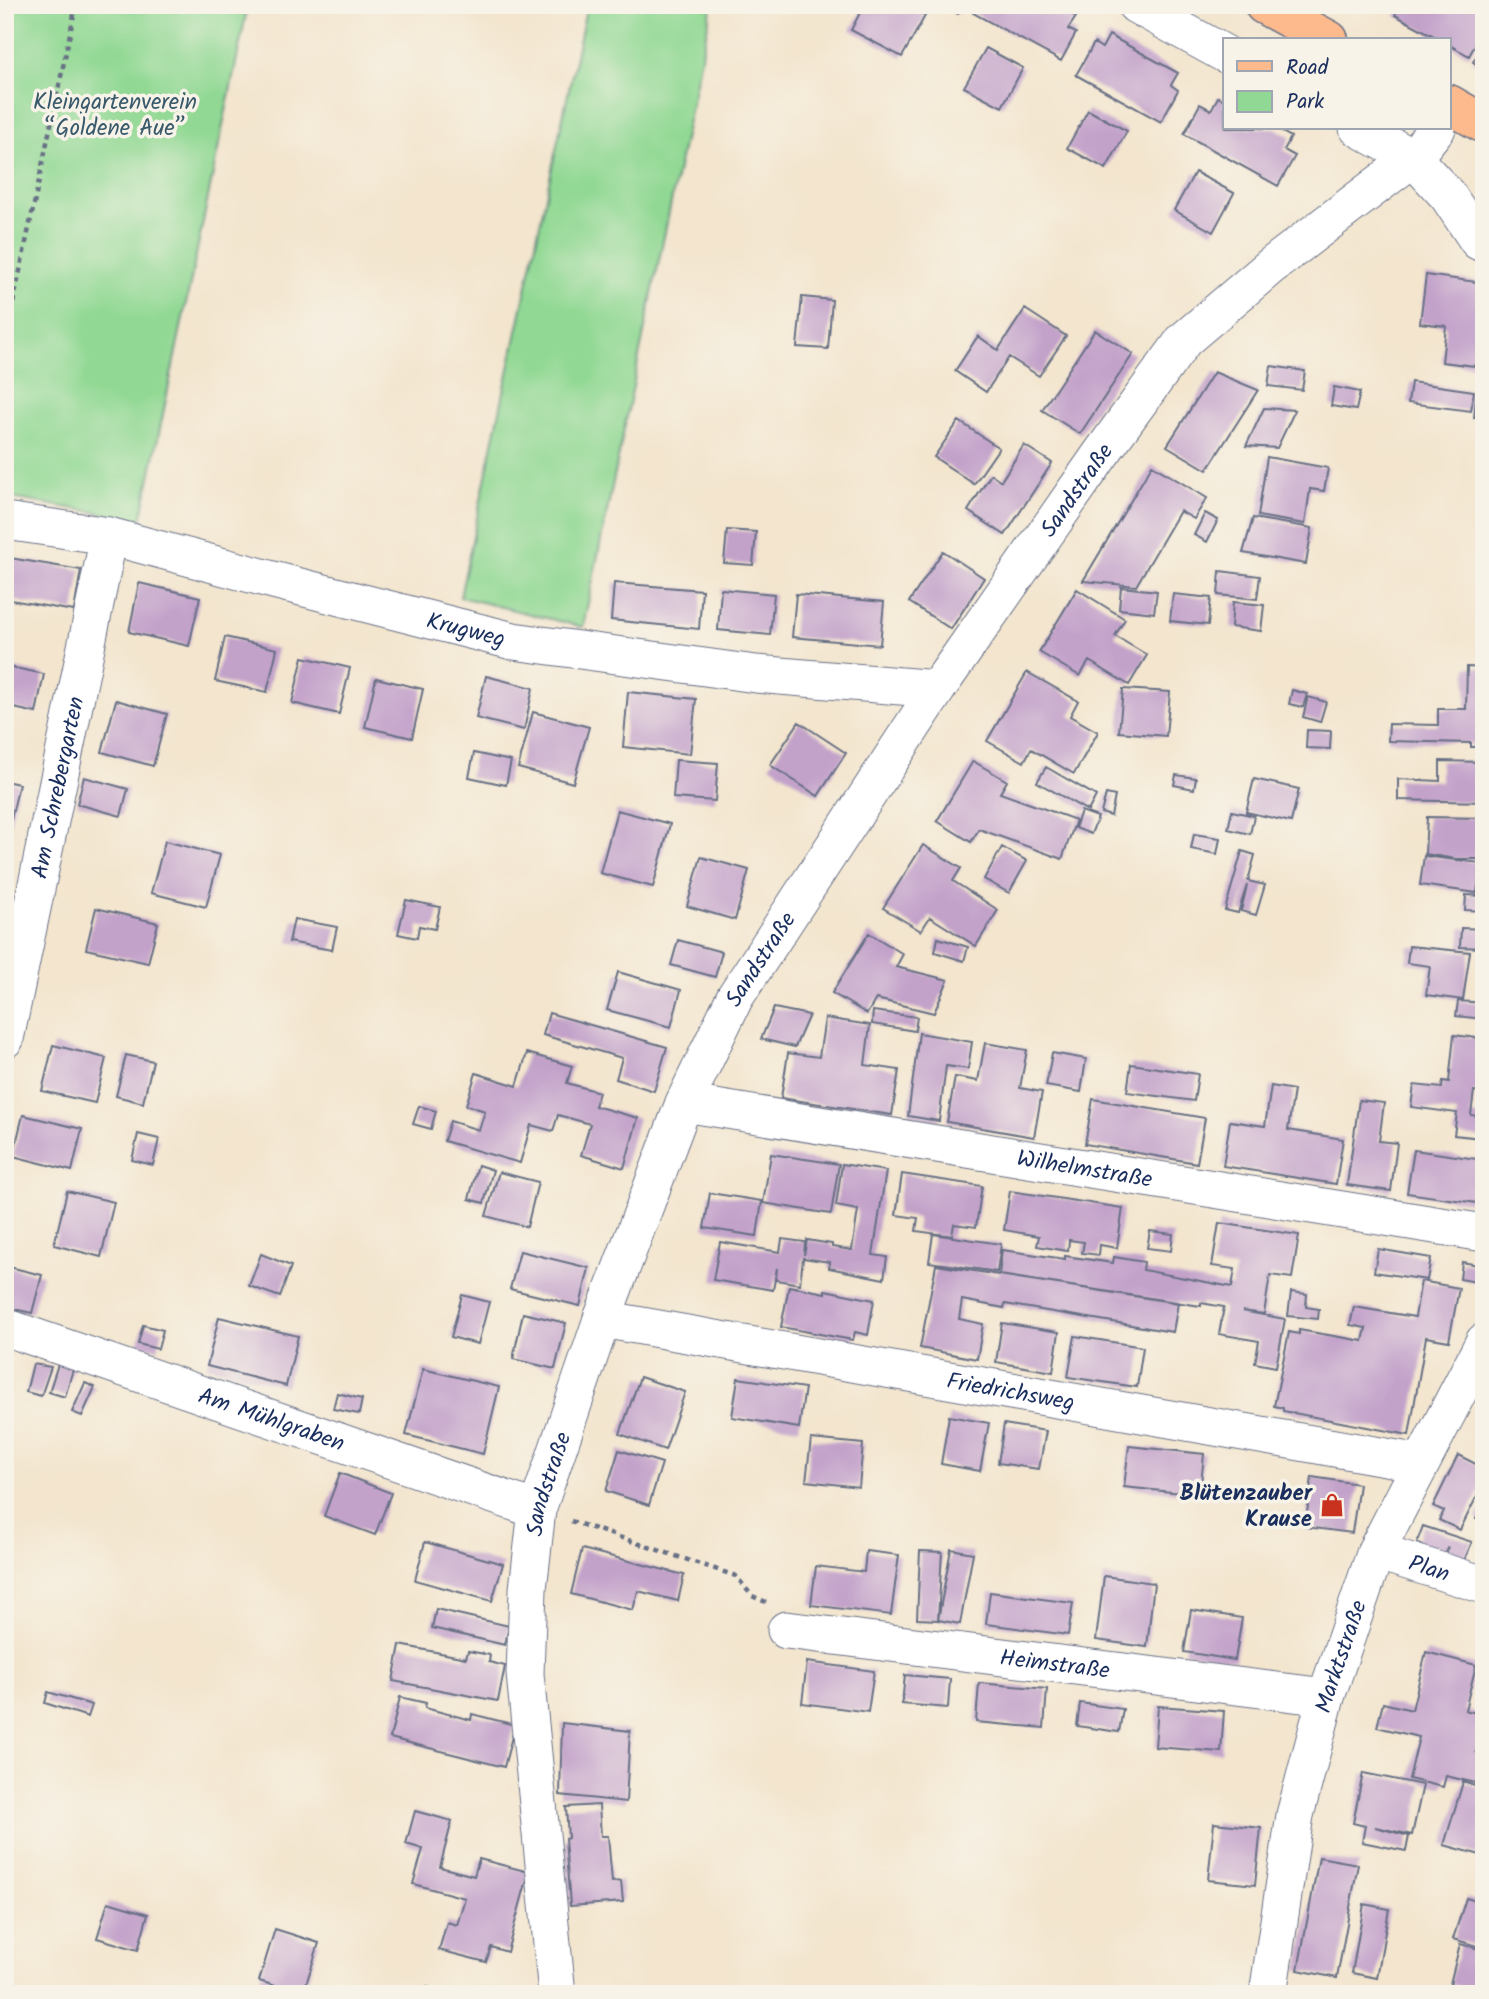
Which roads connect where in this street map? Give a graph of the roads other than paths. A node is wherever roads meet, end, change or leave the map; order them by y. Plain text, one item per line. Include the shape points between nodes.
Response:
1 (1136, 5) edge
2 (1264, 5) edge
3 (1325, 38) edge
4 (1223, 53) edge
5 (1362, 130) edge
6 (1441, 130) edge
7 (1413, 158) junction
8 (1484, 244) edge
9 (5, 521) edge
10 (109, 536) junction
11 (937, 689) junction
12 (5, 1039) edge
13 (684, 1103) junction
14 (1484, 1233) edge
15 (602, 1319) junction
16 (5, 1326) edge
17 (1484, 1342) edge
18 (1420, 1463) junction
19 (537, 1510) junction
20 (1376, 1551) junction
21 (1484, 1585) edge
22 (797, 1632) road end
23 (1326, 1697) junction
24 (557, 1994) edge
25 (1268, 1994) edge

1 - 4 street
2 - 3 main road
5 - 7 street
6 - 7 street, Sandstraße
7 - 8 street
7 - 11 street, Sandstraße via 1271,266 1184,340
9 - 10 street, Krugweg
10 - 11 street, Krugweg via 513,641 756,674
10 - 12 street, Am Schrebergarten
11 - 13 street, Sandstraße via 734,997
13 - 14 street, Wilhelmstraße
13 - 15 street, Sandstraße
15 - 18 street, Friedrichsweg
15 - 19 street, Sandstraße
16 - 19 street, Am Mühlgraben
17 - 18 street, Marktstraße
18 - 20 street, Marktstraße
19 - 24 street, Sandstraße via 525,1674
20 - 21 street, Plan
20 - 23 street, Marktstraße
22 - 23 street, Heimstraße
23 - 25 street, Marktstraße via 1295,1815

